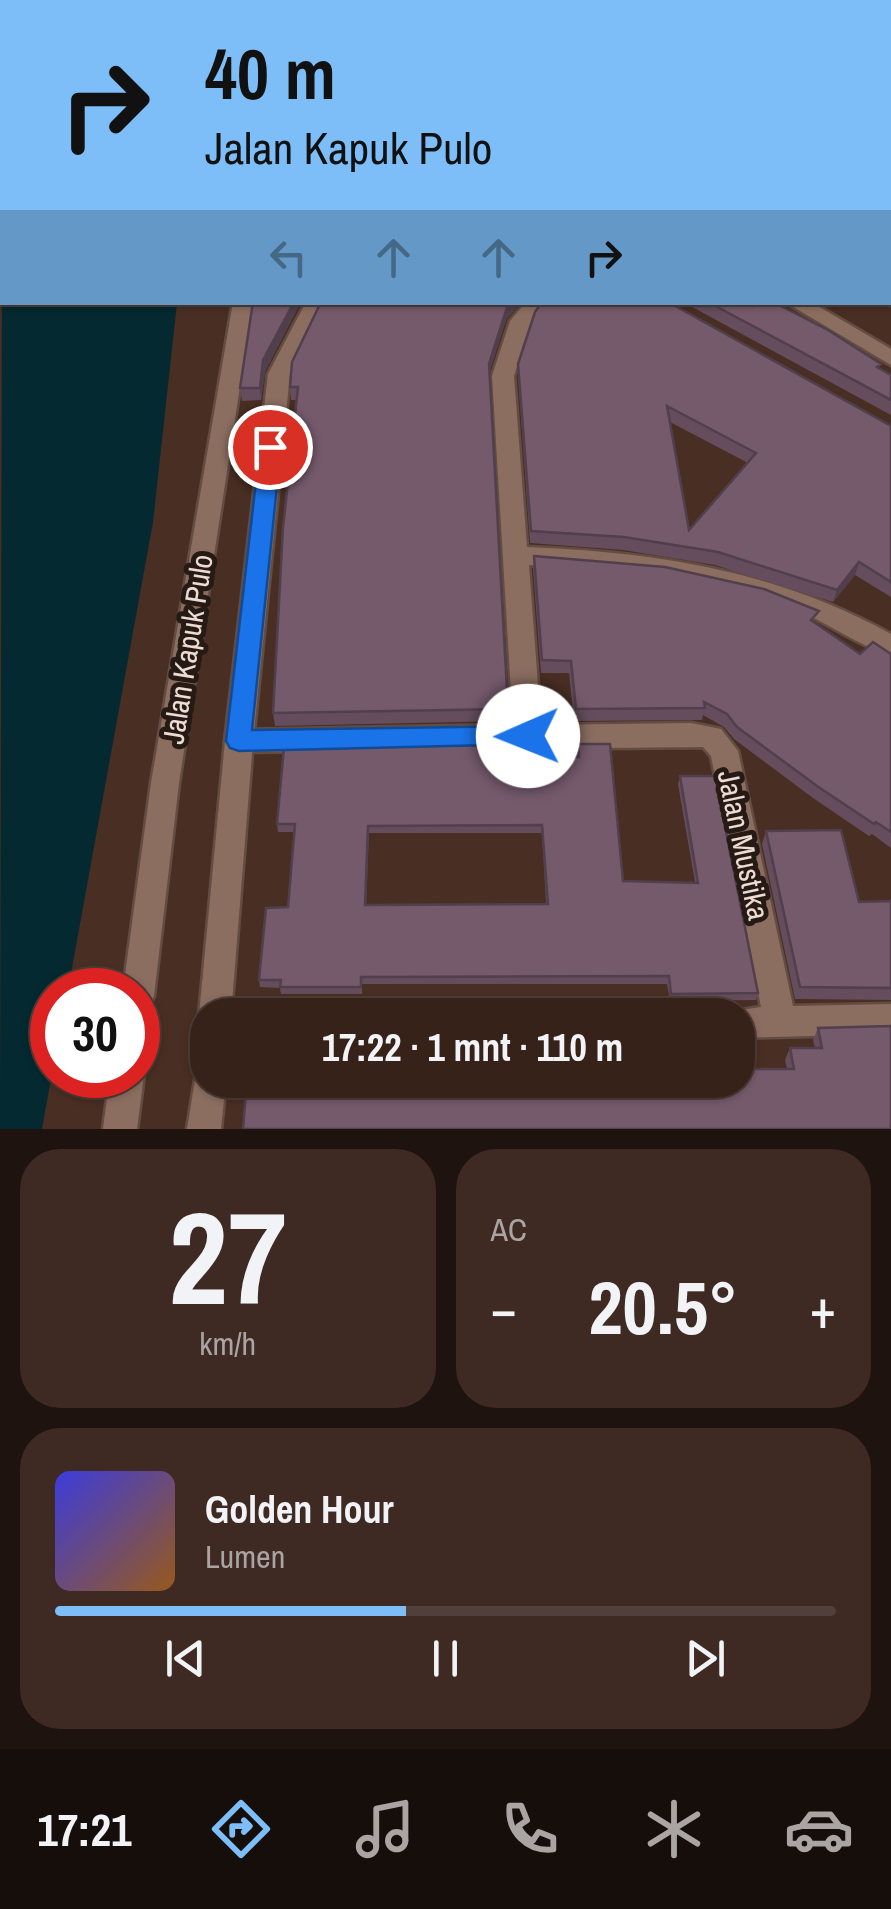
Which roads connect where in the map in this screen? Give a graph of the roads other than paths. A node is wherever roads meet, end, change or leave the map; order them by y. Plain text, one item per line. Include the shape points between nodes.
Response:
1 (242, 305) edge
2 (315, 305) edge
3 (535, 305) edge
4 (800, 305) edge
5 (891, 358) edge
6 (518, 556) junction
7 (891, 646) edge
8 (528, 736) junction
9 (239, 741) junction
10 (142, 968) edge
11 (216, 998) edge
12 (891, 1019) edge
13 (780, 1021) junction
14 (755, 1022) edge
15 (124, 1098) edge
16 (207, 1098) edge
17 (120, 1129) edge
18 (204, 1129) edge

1 - 10 street, Jalan Kapuk Pulo
2 - 9 street, Jalan Kapuk Pulo via 278,374
3 - 6 street via 521,321 503,376
4 - 5 street
6 - 7 street via 618,559 712,572 794,595
6 - 8 street
8 - 9 street, Jalan Mustika
8 - 13 street, Jalan Mustika via 691,734 718,743
9 - 11 street, Jalan Kapuk Pulo
12 - 13 street
13 - 14 street
15 - 17 street
16 - 18 street

